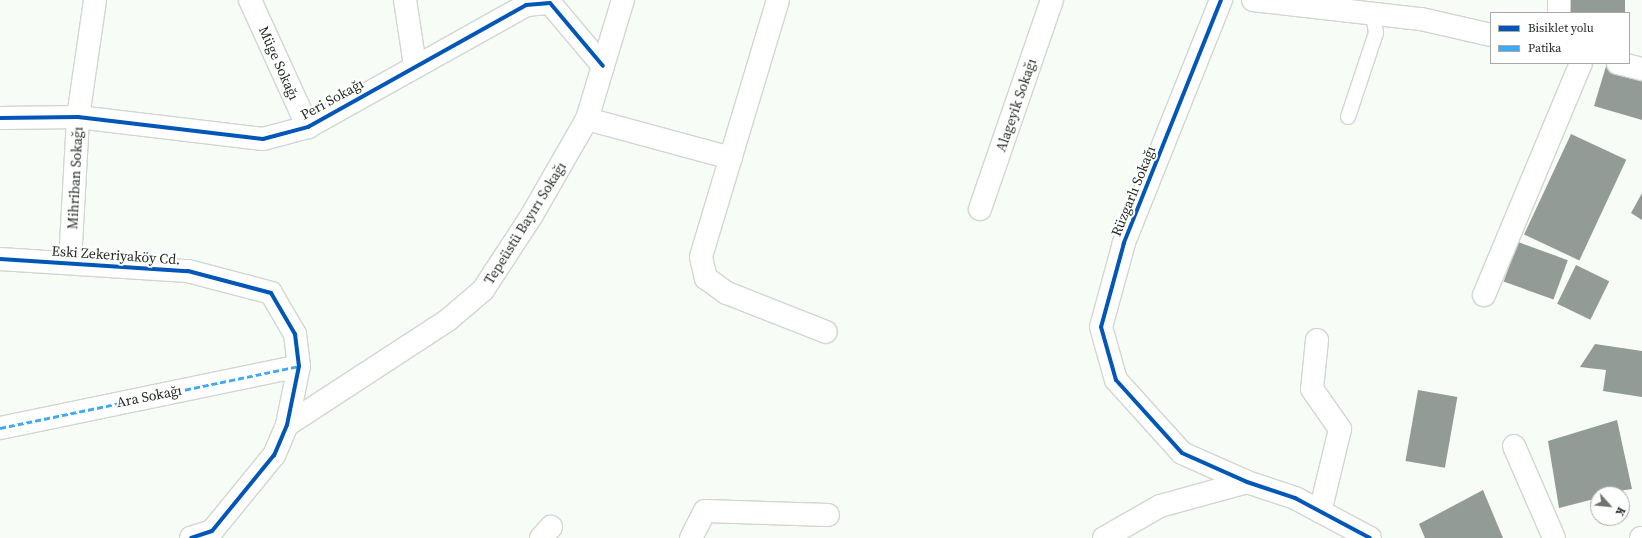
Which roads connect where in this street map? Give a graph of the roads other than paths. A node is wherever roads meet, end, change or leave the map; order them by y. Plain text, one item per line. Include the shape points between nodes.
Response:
1 (95, 0) edge
2 (250, 0) edge
3 (405, 0) edge
4 (623, 0) edge
5 (778, 0) edge
6 (1052, 0) edge
7 (1221, 0) edge
8 (1253, 0) edge
9 (1559, 0) edge
10 (1332, 4) edge
11 (1559, 12) edge
12 (1373, 13) junction
13 (1490, 35) edge
14 (1581, 64) edge
15 (1622, 64) edge
16 (415, 65) junction
17 (603, 66) junction
18 (1642, 69) edge
19 (78, 117) junction
20 (1348, 117) dead end
21 (0, 118) edge
22 (587, 119) junction
23 (308, 127) junction
24 (731, 158) junction
25 (980, 209) dead end
26 (0, 259) edge
27 (70, 262) junction
28 (1484, 295) dead end
29 (826, 332) dead end
30 (1317, 340) dead end
31 (299, 366) junction
32 (287, 425) junction
33 (0, 428) edge
34 (1514, 446) dead end
35 (1246, 482) junction
36 (1320, 512) junction
37 (828, 515) dead end
38 (191, 538) edge
39 (691, 538) edge
40 (1104, 538) edge
41 (1370, 538) edge
42 (1554, 538) edge

1 - 19 street, Mihriban Sokağı
2 - 23 street, Müge Sokağı
3 - 16 street
4 - 17 street, Tepeüstü Bayırı Sokağı
5 - 24 street
6 - 25 street, Alageyik Sokağı
7 - 35 street, Rüzgarlı Sokağı via 1124,243 1101,327 1116,380 1182,453
8 - 10 street
9 - 11 street
10 - 12 street
12 - 13 street via 1420,19
12 - 20 lane via 1376,33
14 - 28 street
15 - 18 street
16 - 17 street, Peri Sokağı via 526,5 550,3
16 - 23 street, Peri Sokağı
17 - 22 street, Tepeüstü Bayırı Sokağı
19 - 21 street, Peri Sokağı
19 - 23 street, Peri Sokağı via 263,139
19 - 27 street, Mihriban Sokağı
22 - 24 street
22 - 32 street, Tepeüstü Bayırı Sokağı via 532,215 483,290 448,320
24 - 29 street via 701,257 706,278 727,293
26 - 27 street, Eski Zekeriyaköy Cd.
27 - 31 street, Eski Zekeriyaköy Cd. via 188,271 271,293 295,334
30 - 36 street via 1312,389 1340,429
31 - 32 street, Eski Zekeriyaköy Cd.
31 - 33 street, Ara Sokağı
32 - 38 street, Eski Zekeriyaköy Cd. via 274,455 212,531
34 - 42 street
35 - 36 street, Rüzgarlı Sokağı via 1294,498
35 - 40 street via 1160,506
36 - 41 street, Rüzgarlı Sokağı
37 - 39 street via 705,511

